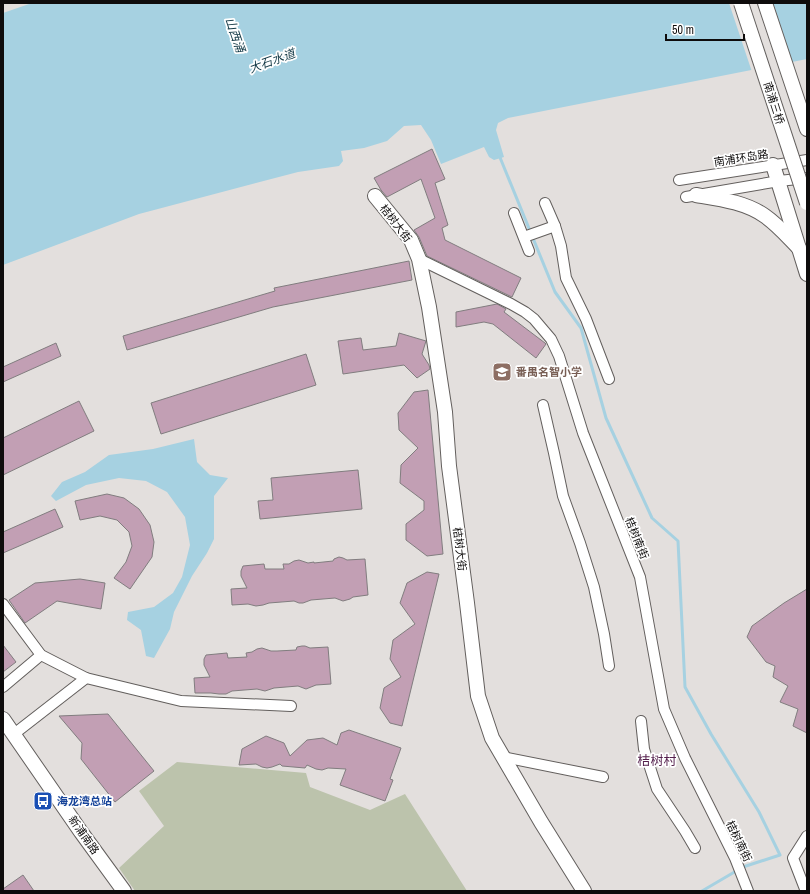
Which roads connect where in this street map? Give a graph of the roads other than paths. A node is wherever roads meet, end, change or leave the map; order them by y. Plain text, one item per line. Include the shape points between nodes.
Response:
1 (741, 3) edge
2 (765, 3) edge
3 (807, 129) edge
4 (807, 160) edge
5 (773, 165) junction
6 (807, 178) edge
7 (679, 180) dead end
8 (779, 181) junction
9 (375, 196) dead end
10 (691, 196) joint
11 (545, 203) dead end
12 (807, 203) edge
13 (514, 214) dead end
14 (555, 226) junction
15 (807, 229) edge
16 (524, 237) junction
17 (799, 248) junction
18 (530, 251) dead end
19 (419, 259) junction
20 (807, 274) edge
21 (609, 379) dead end
22 (543, 405) dead end
23 (3, 604) edge
24 (41, 655) junction
25 (609, 666) dead end
26 (86, 678) junction
27 (3, 688) edge
28 (291, 706) dead end
29 (3, 719) edge
30 (641, 721) dead end
31 (14, 734) junction
32 (503, 757) junction
33 (603, 777) dead end
34 (807, 836) edge
35 (695, 848) dead end
36 (804, 890) edge
37 (124, 891) edge
38 (584, 891) edge
39 (748, 891) edge

1 - 12 street, 南浦三桥, bridge
2 - 3 street, 南浦三桥
4 - 5 street, 南浦环岛路
5 - 7 street, 南浦环岛路
5 - 8 street
6 - 8 street
8 - 10 street
8 - 17 street
9 - 19 street, 桔树大街 via 411,240
10 - 17 street via 729,200 755,210 777,226
11 - 14 street
13 - 16 street
14 - 16 street
14 - 21 street via 566,278 586,319
15 - 17 street via 798,242
16 - 18 street
17 - 20 street
19 - 32 street, 桔树大街 via 444,405 449,466 478,696 492,738
19 - 39 street, 桔树南街 via 525,312 551,339 559,356 583,434 640,578 664,709 685,758 735,858
22 - 25 street via 563,496 594,586
23 - 24 street
24 - 26 street
24 - 27 street
26 - 28 street via 181,701
26 - 31 street
29 - 31 street, 新浦南路
30 - 35 street via 644,749 657,789
31 - 37 street, 新浦南路
32 - 33 street
32 - 38 street, 桔树大街
34 - 36 street via 793,858

